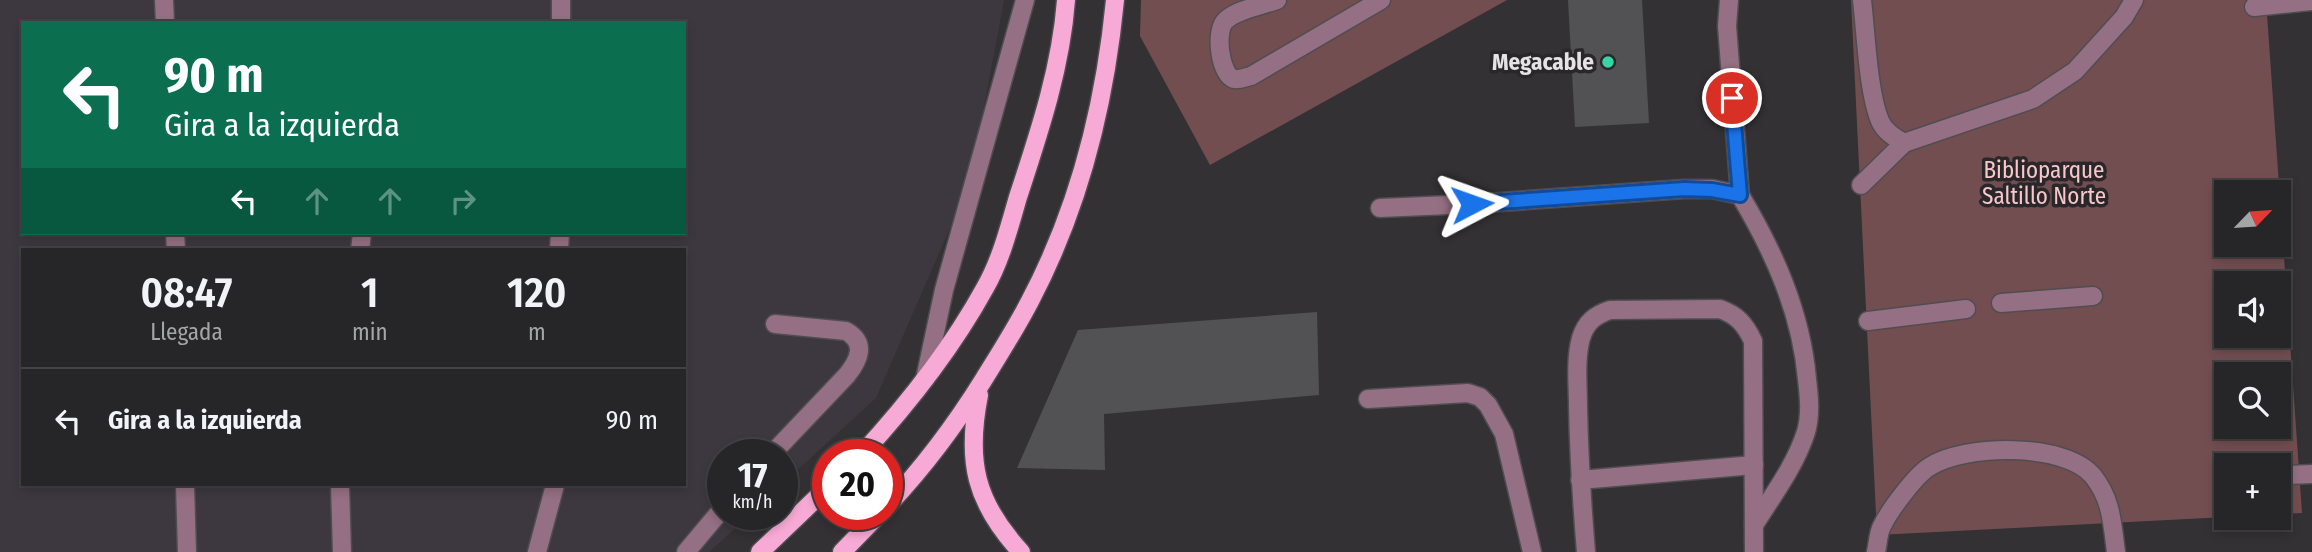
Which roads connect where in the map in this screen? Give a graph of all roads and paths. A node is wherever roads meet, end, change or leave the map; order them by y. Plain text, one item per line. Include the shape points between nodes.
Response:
1 (164, 0) edge
2 (561, 0) edge
3 (1025, 0) edge
4 (1066, 0) edge
5 (1115, 0) edge
6 (1277, 0) edge
7 (1381, 0) edge
8 (1729, 0) edge
9 (1861, 0) edge
10 (2134, 0) edge
11 (2312, 1) edge
12 (2254, 7) dead end
13 (165, 21) edge
14 (561, 21) edge
15 (1904, 143) junction
16 (1861, 185) dead end
17 (1740, 195) junction
18 (1380, 208) dead end
19 (2093, 296) dead end
20 (2001, 303) dead end
21 (1966, 309) dead end
22 (1868, 321) dead end
23 (775, 324) dead end
24 (925, 379) junction
25 (981, 383) junction
26 (1368, 399) dead end
27 (786, 439) edge
28 (874, 439) edge
29 (1754, 465) junction
30 (2312, 474) edge
31 (2291, 475) edge
32 (1580, 480) junction
33 (185, 486) edge
34 (340, 486) edge
35 (555, 486) edge
36 (903, 487) edge
37 (812, 502) edge
38 (1754, 525) junction
39 (707, 527) edge
40 (863, 530) edge
41 (187, 552) edge
42 (342, 552) edge
43 (537, 552) edge
44 (686, 552) edge
45 (760, 552) edge
46 (842, 552) edge
47 (1021, 552) edge
48 (1532, 552) edge
49 (1586, 552) edge
50 (1754, 552) edge
51 (1876, 552) edge
52 (2116, 552) edge

1 - 13 lane
2 - 14 lane
3 - 24 lane via 944,290
4 - 24 main road via 1051,85 1000,255 986,287
5 - 25 main road via 1095,125 1061,232 1031,299
6 - 7 lane via 1222,24 1218,40 1230,77 1251,76
8 - 17 lane
9 - 15 lane via 1881,122
10 - 15 lane via 2075,71 2033,99
11 - 12 lane
15 - 16 lane
17 - 18 lane via 1684,189
17 - 38 lane via 1772,253 1792,305 1810,403 1807,429 1796,458
19 - 20 lane
21 - 22 lane
23 - 27 lane via 846,331 853,335 860,353 847,375
24 - 28 main road
25 - 36 main road via 959,419
25 - 47 main road via 974,423 975,475 984,501
26 - 48 lane via 1468,393 1480,397 1504,434
29 - 32 lane
29 - 32 lane via 1753,341 1733,313 1720,309 1610,310 1595,314 1581,338
29 - 38 lane
30 - 31 lane
32 - 49 lane
33 - 41 lane
34 - 42 lane
35 - 43 lane
37 - 45 main road
38 - 50 lane
39 - 44 lane
40 - 46 main road
51 - 52 lane via 1881,527 1898,500 1929,467 1975,452 2011,449 2060,457 2091,474 2109,502

